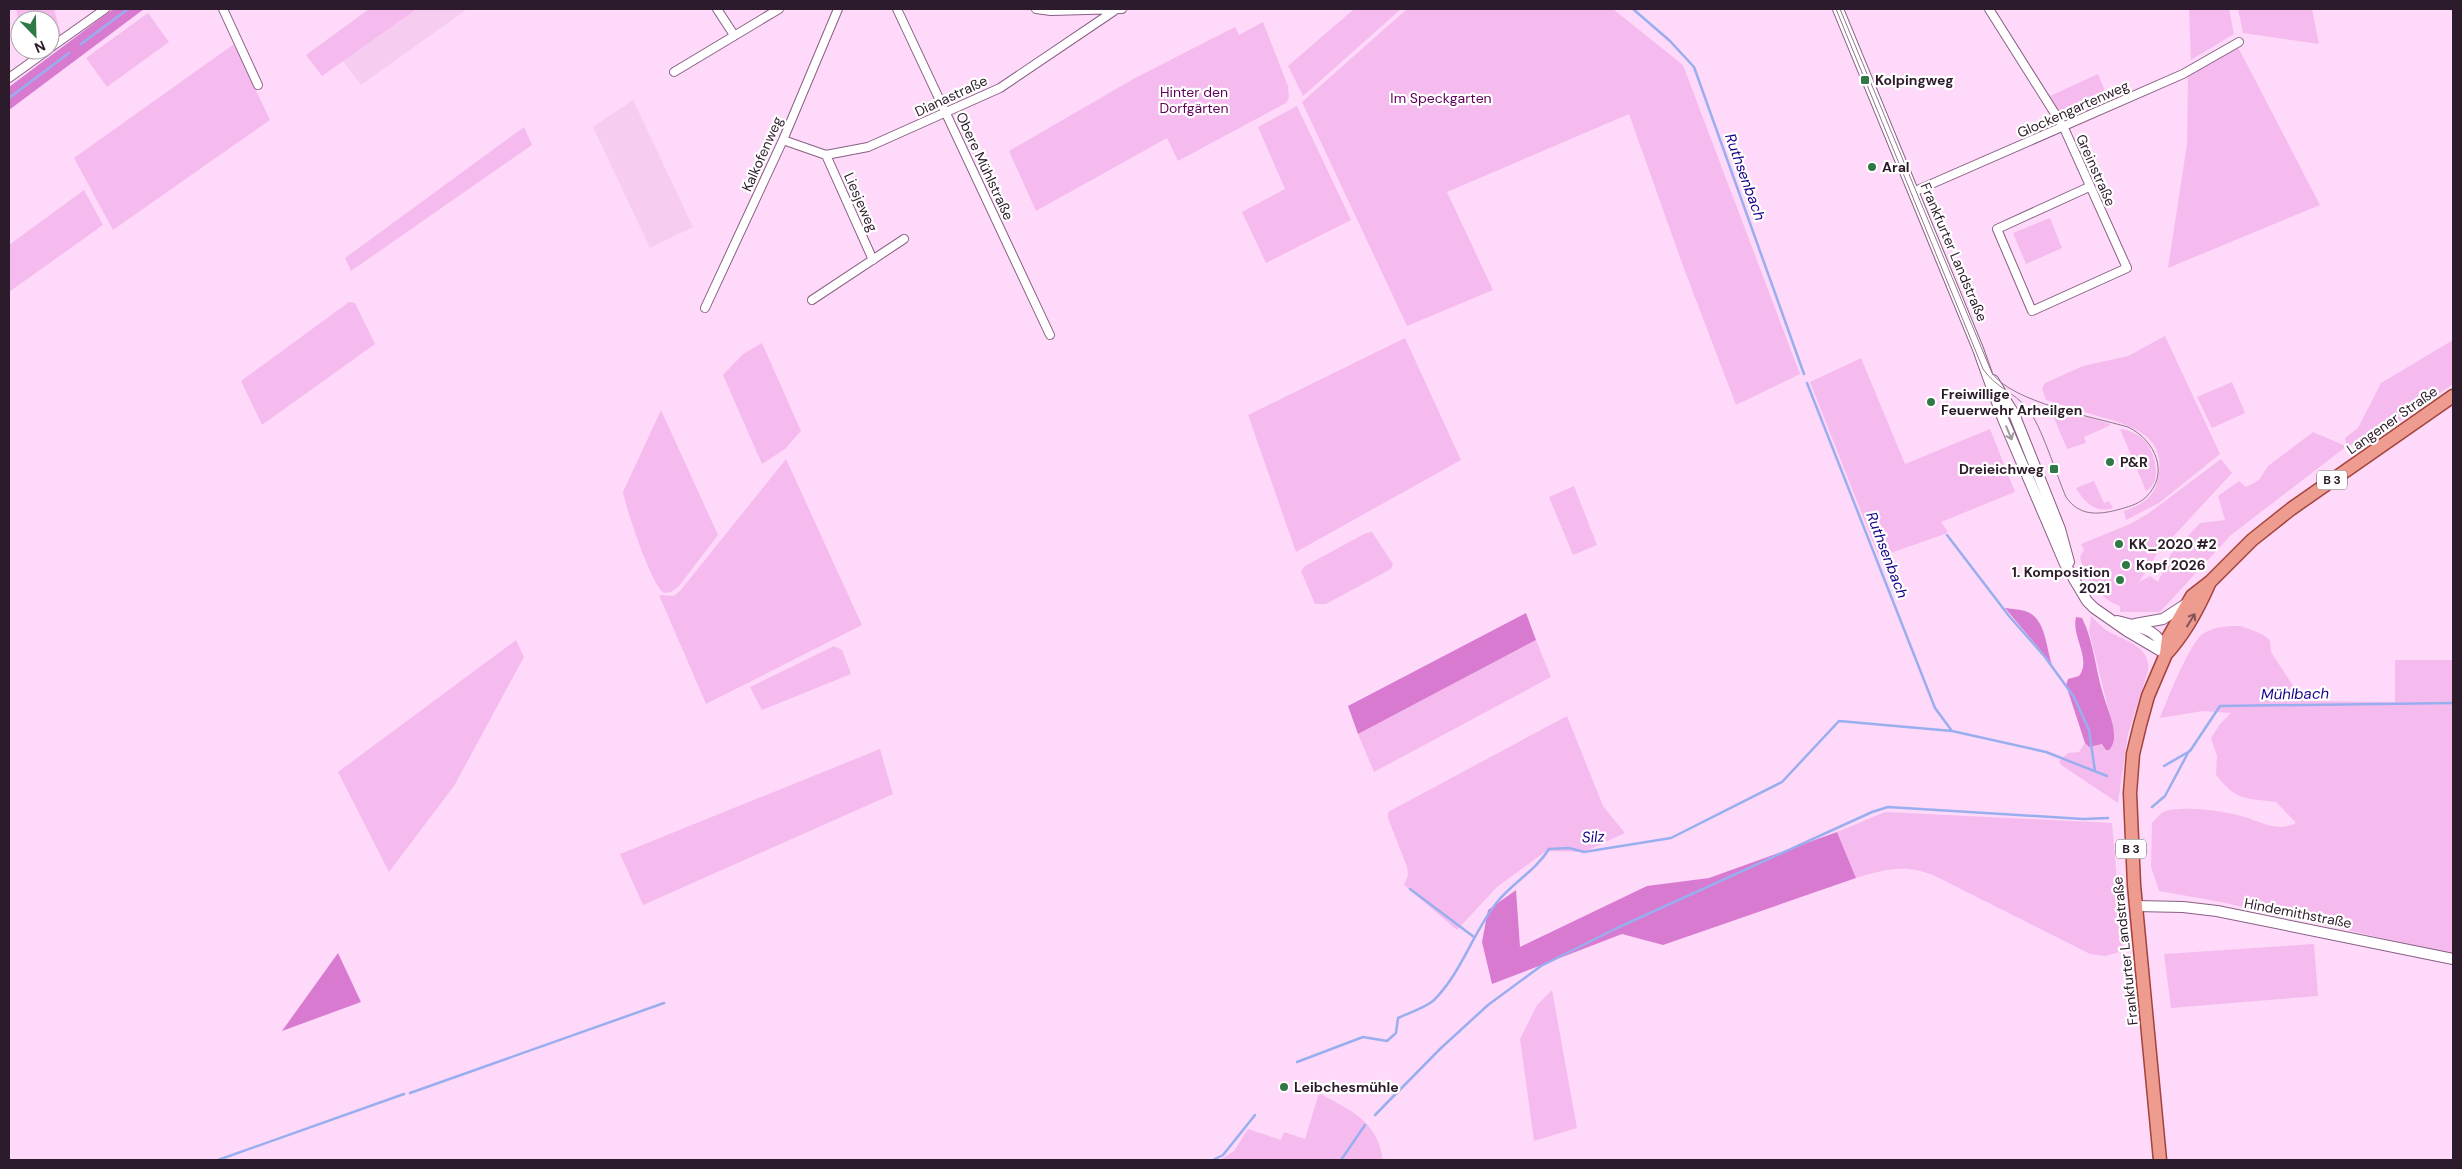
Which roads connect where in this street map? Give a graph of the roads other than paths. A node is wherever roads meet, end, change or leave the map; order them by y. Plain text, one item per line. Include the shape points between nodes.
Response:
1 (105, 9) edge
2 (223, 9) edge
3 (717, 9) edge
4 (779, 9) edge
5 (838, 9) edge
6 (897, 9) edge
7 (1036, 9) edge
8 (1838, 9) edge
9 (1989, 9) edge
10 (1118, 10) edge
11 (734, 35) junction
12 (60, 41) edge
13 (2239, 42) dead end
14 (34, 60) edge
15 (674, 72) dead end
16 (9, 78) edge
17 (258, 85) dead end
18 (946, 113) junction
19 (2064, 128) junction
20 (783, 140) junction
21 (826, 155) junction
22 (2089, 187) junction
23 (1913, 192) junction
24 (904, 239) dead end
25 (873, 260) junction
26 (812, 300) dead end
27 (705, 308) dead end
28 (1050, 334) dead end
29 (2453, 396) edge
30 (2210, 582) junction
31 (2186, 604) junction
32 (2111, 620) junction
33 (2132, 625) junction
34 (2166, 654) junction
35 (2136, 906) junction
36 (2453, 959) edge
37 (2160, 1160) edge

1 - 12 street
2 - 17 street
3 - 11 street
4 - 11 street
5 - 20 street, Kalkofenweg
6 - 18 street, Obere Mühlstraße
7 - 10 street
8 - 23 street, Frankfurter Landstraße
9 - 19 street, Greinstraße
10 - 18 street, Dianastraße via 1000,88
11 - 15 street
13 - 19 street, Glockengartenweg via 2183,74
14 - 16 street
18 - 21 street, Dianastraße via 868,147
18 - 28 street, Obere Mühlstraße
19 - 22 street, Greinstraße
19 - 23 street, Glockengartenweg
20 - 21 street
20 - 27 street, Kalkofenweg
21 - 25 street, Liesjeweg
22 - 22 street, Greinstraße via 2127,268 2032,311 1997,229
23 - 32 street, Frankfurter Landstraße via 1986,368 2014,414 2060,529 2081,592 2094,608
24 - 25 street
25 - 26 street
29 - 30 main road, Langener Straße / B 3 via 2268,527 2240,550
30 - 31 main road, Langener Straße / B 3
34 -> 30 main road, Langener Straße / B 3 via 2182,633
31 - 33 street, Frankfurter Landstraße via 2163,619
31 - 34 main road, Langener Straße / B 3 via 2168,638
32 - 33 street, Frankfurter Landstraße
32 - 34 street, Frankfurter Landstraße
33 - 34 street, Frankfurter Landstraße via 2155,634 2164,645
34 - 35 main road, Frankfurter Landstraße / B 3 via 2148,696 2133,754 2130,816
35 - 36 street, Hindemithstraße via 2217,911
35 - 37 main road, Frankfurter Landstraße / B 3

